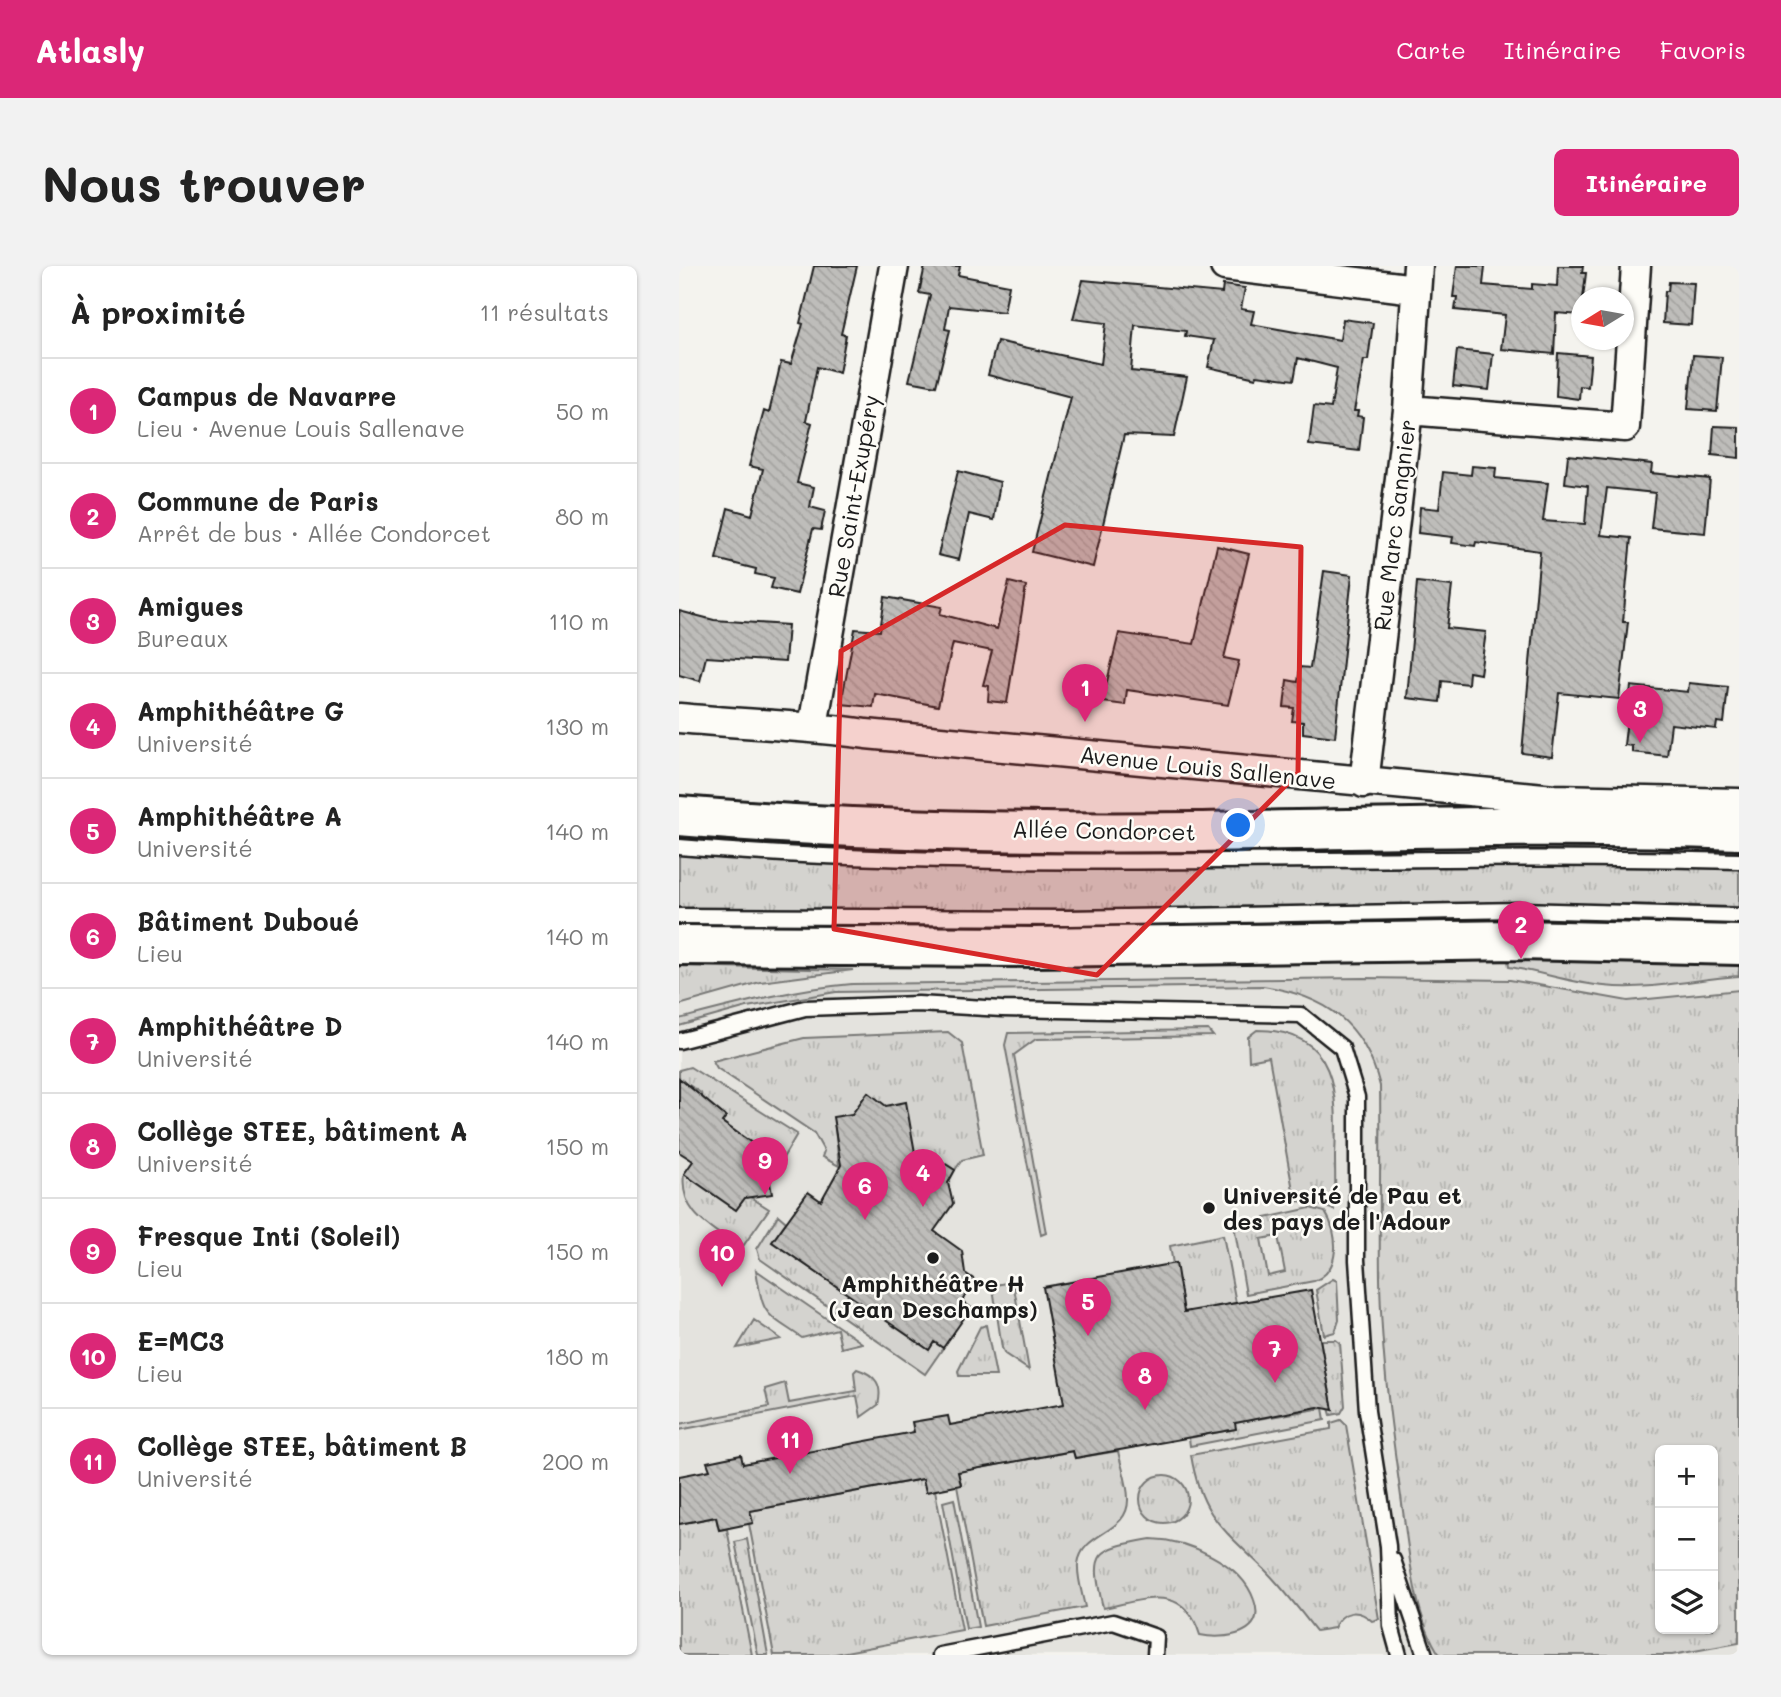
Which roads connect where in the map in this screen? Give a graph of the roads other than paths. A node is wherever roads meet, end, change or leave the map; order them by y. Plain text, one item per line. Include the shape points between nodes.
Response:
1 (894, 266) edge
2 (1224, 266) edge
3 (1636, 266) edge
4 (1417, 277) edge
5 (1408, 410) junction
6 (679, 718) edge
7 (813, 726) junction
8 (1364, 783) junction
9 (1739, 803) edge
10 (679, 816) edge
11 (1739, 830) edge
12 (679, 847) edge
13 (1739, 861) edge
14 (679, 915) edge
15 (1739, 916) edge
16 (1739, 944) edge
17 (679, 945) edge
18 (679, 1041) edge
19 (1388, 1546) junction
20 (940, 1655) edge
21 (1155, 1655) edge
22 (1399, 1655) edge
23 (1425, 1655) edge

1 - 7 street, Rue Saint-Exupéry
2 - 4 street
3 - 5 street via 1625,427
4 - 5 street, Rue Marc Sangnier
5 - 8 street, Rue Marc Sangnier
6 - 7 street, Avenue Louis Sallenave
7 - 8 street, Avenue Louis Sallenave
8 - 9 street, Avenue Louis Sallenave via 1554,799
10 - 11 main road, Allée Condorcet via 869,828
12 - 13 lane via 895,860
14 - 15 lane via 1054,918 1520,910
16 - 17 main road via 1519,940 980,947
18 - 19 lane via 805,1008 918,1004 1301,1015 1342,1048 1357,1097 1357,1260 1367,1411
19 - 22 lane via 1391,1626
19 - 23 lane
20 - 21 lane via 1113,1622 1156,1637

